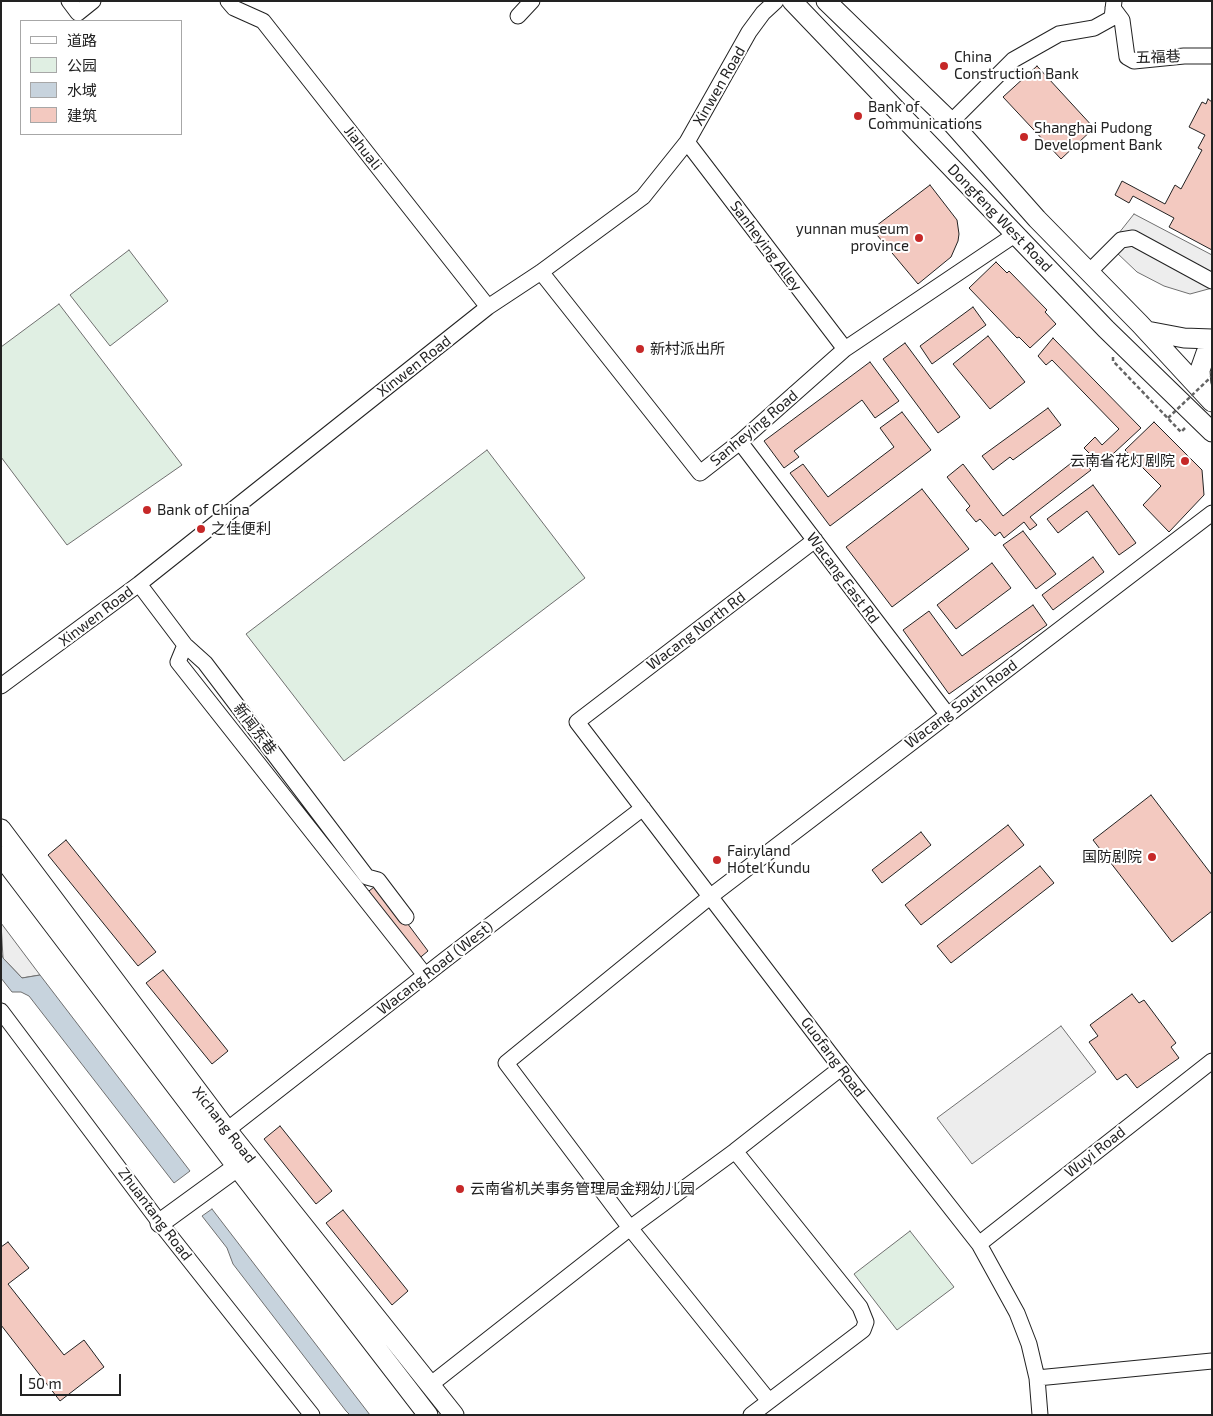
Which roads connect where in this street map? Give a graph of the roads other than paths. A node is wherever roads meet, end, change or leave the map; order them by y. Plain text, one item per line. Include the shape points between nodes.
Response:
1 (93, 1) edge
2 (228, 1) edge
3 (532, 1) edge
4 (776, 1) edge
5 (792, 1) edge
6 (826, 1) edge
7 (1114, 4) edge
8 (73, 7) edge
9 (518, 16) dead end
10 (1212, 56) edge
11 (950, 122) junction
12 (687, 142) junction
13 (1016, 234) junction
14 (541, 272) junction
15 (1089, 272) junction
16 (1212, 281) edge
17 (488, 307) junction
18 (1147, 331) junction
19 (1212, 338) edge
20 (1212, 348) edge
21 (845, 349) junction
22 (1209, 390) edge
23 (1212, 432) edge
24 (740, 442) junction
25 (1212, 513) edge
26 (815, 540) junction
27 (139, 584) junction
28 (185, 645) junction
29 (1, 686) edge
30 (947, 714) junction
31 (577, 722) joint
32 (643, 808) junction
33 (1, 830) edge
34 (1, 856) edge
35 (711, 896) junction
36 (406, 917) dead end
37 (426, 975) junction
38 (1, 1011) edge
39 (1212, 1061) edge
40 (841, 1068) junction
41 (228, 1130) junction
42 (735, 1151) junction
43 (237, 1167) junction
44 (160, 1223) junction
45 (630, 1228) junction
46 (979, 1244) junction
47 (1212, 1361) edge
48 (1037, 1378) junction
49 (430, 1385) junction
50 (769, 1401) junction
51 (312, 1415) edge
52 (428, 1415) edge
53 (454, 1415) edge
54 (751, 1415) edge
55 (1040, 1415) edge

1 - 8 street
2 - 17 street, Jiahuali via 234,8 263,21
3 - 9 street
4 - 12 street, Xinwen Road via 749,32
5 - 13 main road, Dongfeng West Road
6 - 11 main road, Dongfeng West Road
7 - 10 street, 五福巷 via 1122,20 1127,57 1134,61
7 - 11 street via 1112,18 1094,28 1059,34 1013,60
11 - 15 main road, Dongfeng West Road
12 - 14 street, Xinwen Road via 643,197
12 - 21 street, Sanheying Alley
13 - 21 street, Sanheying Road
13 - 23 main road, Dongfeng West Road via 1106,329
14 - 17 street, Xinwen Road
14 - 24 street, Sanheying Road via 700,472
15 - 16 street via 1121,240 1133,238
15 - 18 main road, Dongfeng West Road
17 - 27 street, Xinwen Road
18 - 19 main road via 1184,338
18 - 22 main road, Dongfeng West Road
20 - 22 main road via 1206,353 1200,370 1201,384
21 - 24 street, Sanheying Road
24 - 26 street, Wacang East Rd
25 - 30 street, Wacang South Road
26 - 30 street, Wacang East Rd
26 - 31 street, Wacang North Rd
27 - 28 street, 新闻东巷
27 - 29 street, Xinwen Road
28 - 36 street, 新闻东巷 via 205,663 367,877 378,880
28 - 37 street via 178,662
30 - 35 street, Wacang South Road
31 - 32 street, Guofang Road
32 - 35 street, Guofang Road
32 - 37 street, Wacang Road (West)
33 - 41 main road, Xichang Road
34 - 43 main road, Xichang Road
35 - 40 street, Guofang Road
35 - 45 street, Wacang South Road via 506,1062
37 - 41 street, Wacang Road (West)
38 - 44 street, Zhuantang Road
39 - 46 street, Wuyi Road
40 - 42 street
40 - 46 street, Guofang Road
41 - 49 main road, Xichang Road
42 - 45 street
42 - 50 street via 860,1307 866,1322 863,1330
43 - 44 main road
43 - 52 main road, Xichang Road
44 - 51 street, Zhuantang Road
45 - 49 street
45 - 50 street
46 - 48 street, Guofang Road via 1017,1314 1029,1344
47 - 48 street
48 - 55 street, Guofang Road
49 - 53 main road, Xichang Road
50 - 54 street

